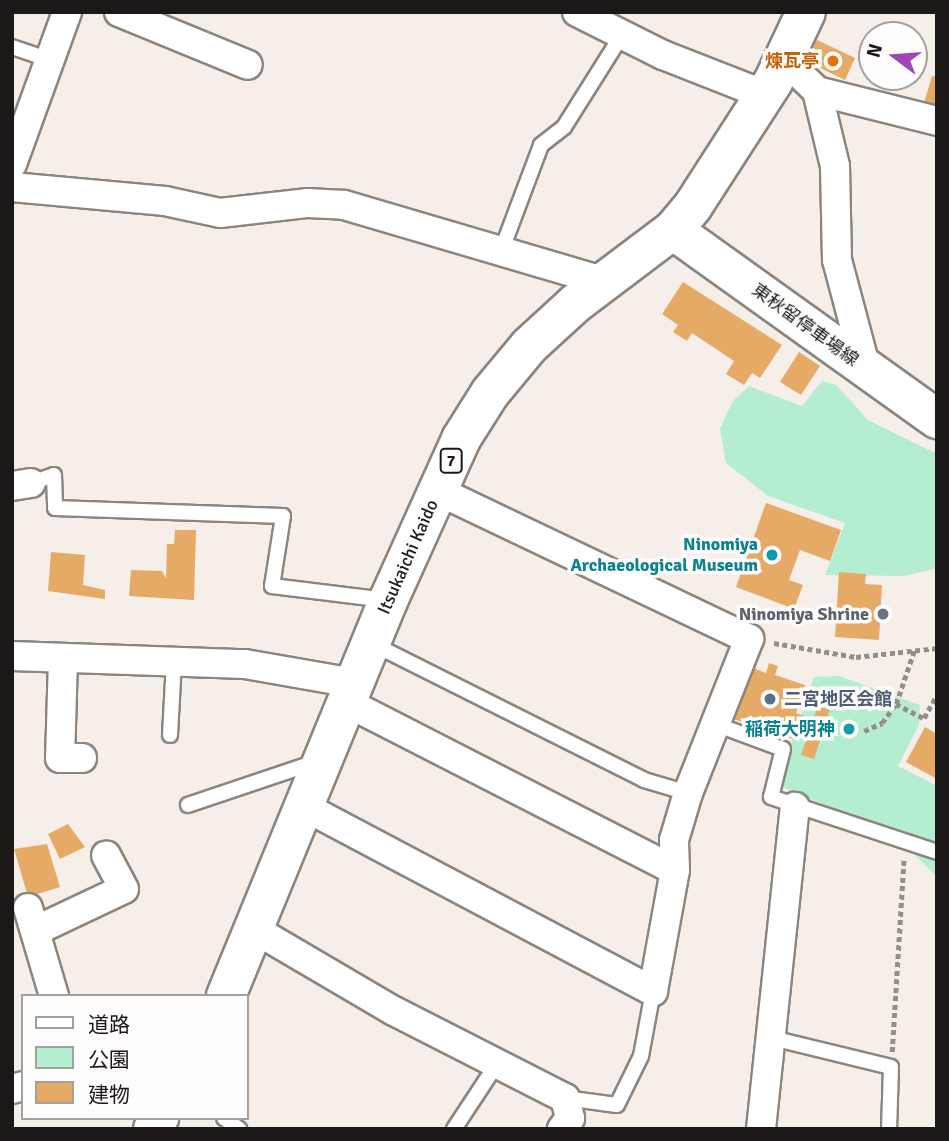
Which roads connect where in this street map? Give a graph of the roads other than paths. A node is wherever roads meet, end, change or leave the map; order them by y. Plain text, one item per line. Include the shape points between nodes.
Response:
1 (67, 12) edge
2 (119, 12) edge
3 (577, 12) edge
4 (806, 12) edge
5 (622, 35) junction
6 (12, 47) edge
7 (784, 59) junction
8 (50, 60) junction
9 (248, 65) dead end
10 (817, 91) junction
11 (765, 96) junction
12 (937, 121) edge
13 (12, 164) edge
14 (12, 187) edge
15 (673, 230) junction
16 (502, 249) junction
17 (606, 282) junction
18 (866, 369) junction
19 (937, 419) edge
20 (22, 484) edge
21 (437, 490) junction
22 (388, 601) junction
23 (371, 642) junction
24 (12, 656) edge
25 (63, 659) junction
26 (174, 661) junction
27 (350, 692) junction
28 (715, 724) junction
29 (170, 734) dead end
30 (82, 758) dead end
31 (324, 759) junction
32 (688, 793) junction
33 (188, 805) dead end
34 (305, 807) junction
35 (795, 807) junction
36 (937, 852) edge
37 (106, 855) dead end
38 (675, 870) junction
39 (254, 929) junction
40 (653, 991) junction
41 (53, 994) edge
42 (227, 994) edge
43 (772, 1038) junction
44 (496, 1065) junction
45 (565, 1098) junction
46 (454, 1129) edge
47 (562, 1129) edge
48 (761, 1129) edge
49 (889, 1129) edge

1 - 8 street
2 - 9 street
3 - 5 street
4 - 7 main road, Itsukaichi Kaido / 7
5 - 11 street
5 - 16 lane via 564,127 541,145
6 - 8 lane
7 - 10 street
7 - 11 main road, Itsukaichi Kaido / 7
8 - 13 street
10 - 12 street
10 - 18 street via 835,166 837,260
11 - 15 main road, Itsukaichi Kaido / 7
14 - 16 street via 165,201 220,213 308,203 344,205
15 - 17 main road, Itsukaichi Kaido / 7
15 - 18 main road, 東秋留停車場線
16 - 17 street
17 - 21 main road, Itsukaichi Kaido / 7 via 529,346 491,393
18 - 19 main road, 東秋留停車場線
20 - 22 lane via 54,475 55,508 282,516 272,586
21 - 22 main road, Itsukaichi Kaido / 7
21 - 28 street via 749,639
22 - 23 main road, Itsukaichi Kaido / 7
23 - 27 main road, Itsukaichi Kaido / 7
23 - 32 lane via 645,780
24 - 25 street
25 - 26 street
25 - 30 street via 60,758
26 - 27 street via 245,664
26 - 29 lane
27 - 31 main road, Itsukaichi Kaido / 7
27 - 38 street
28 - 32 street
28 - 35 lane via 783,749 768,792
31 - 33 lane
31 - 34 main road, Itsukaichi Kaido / 7
32 - 38 street via 674,840
34 - 39 main road, Itsukaichi Kaido / 7
34 - 40 street
35 - 36 lane
35 - 43 street
37 - 41 street via 124,889 32,920
38 - 40 street
39 - 42 main road, Itsukaichi Kaido / 7
39 - 44 street
40 - 45 lane via 641,1056 617,1105
43 - 48 street
43 - 49 lane via 891,1067
44 - 45 street
44 - 46 lane
45 - 47 street via 570,1118

